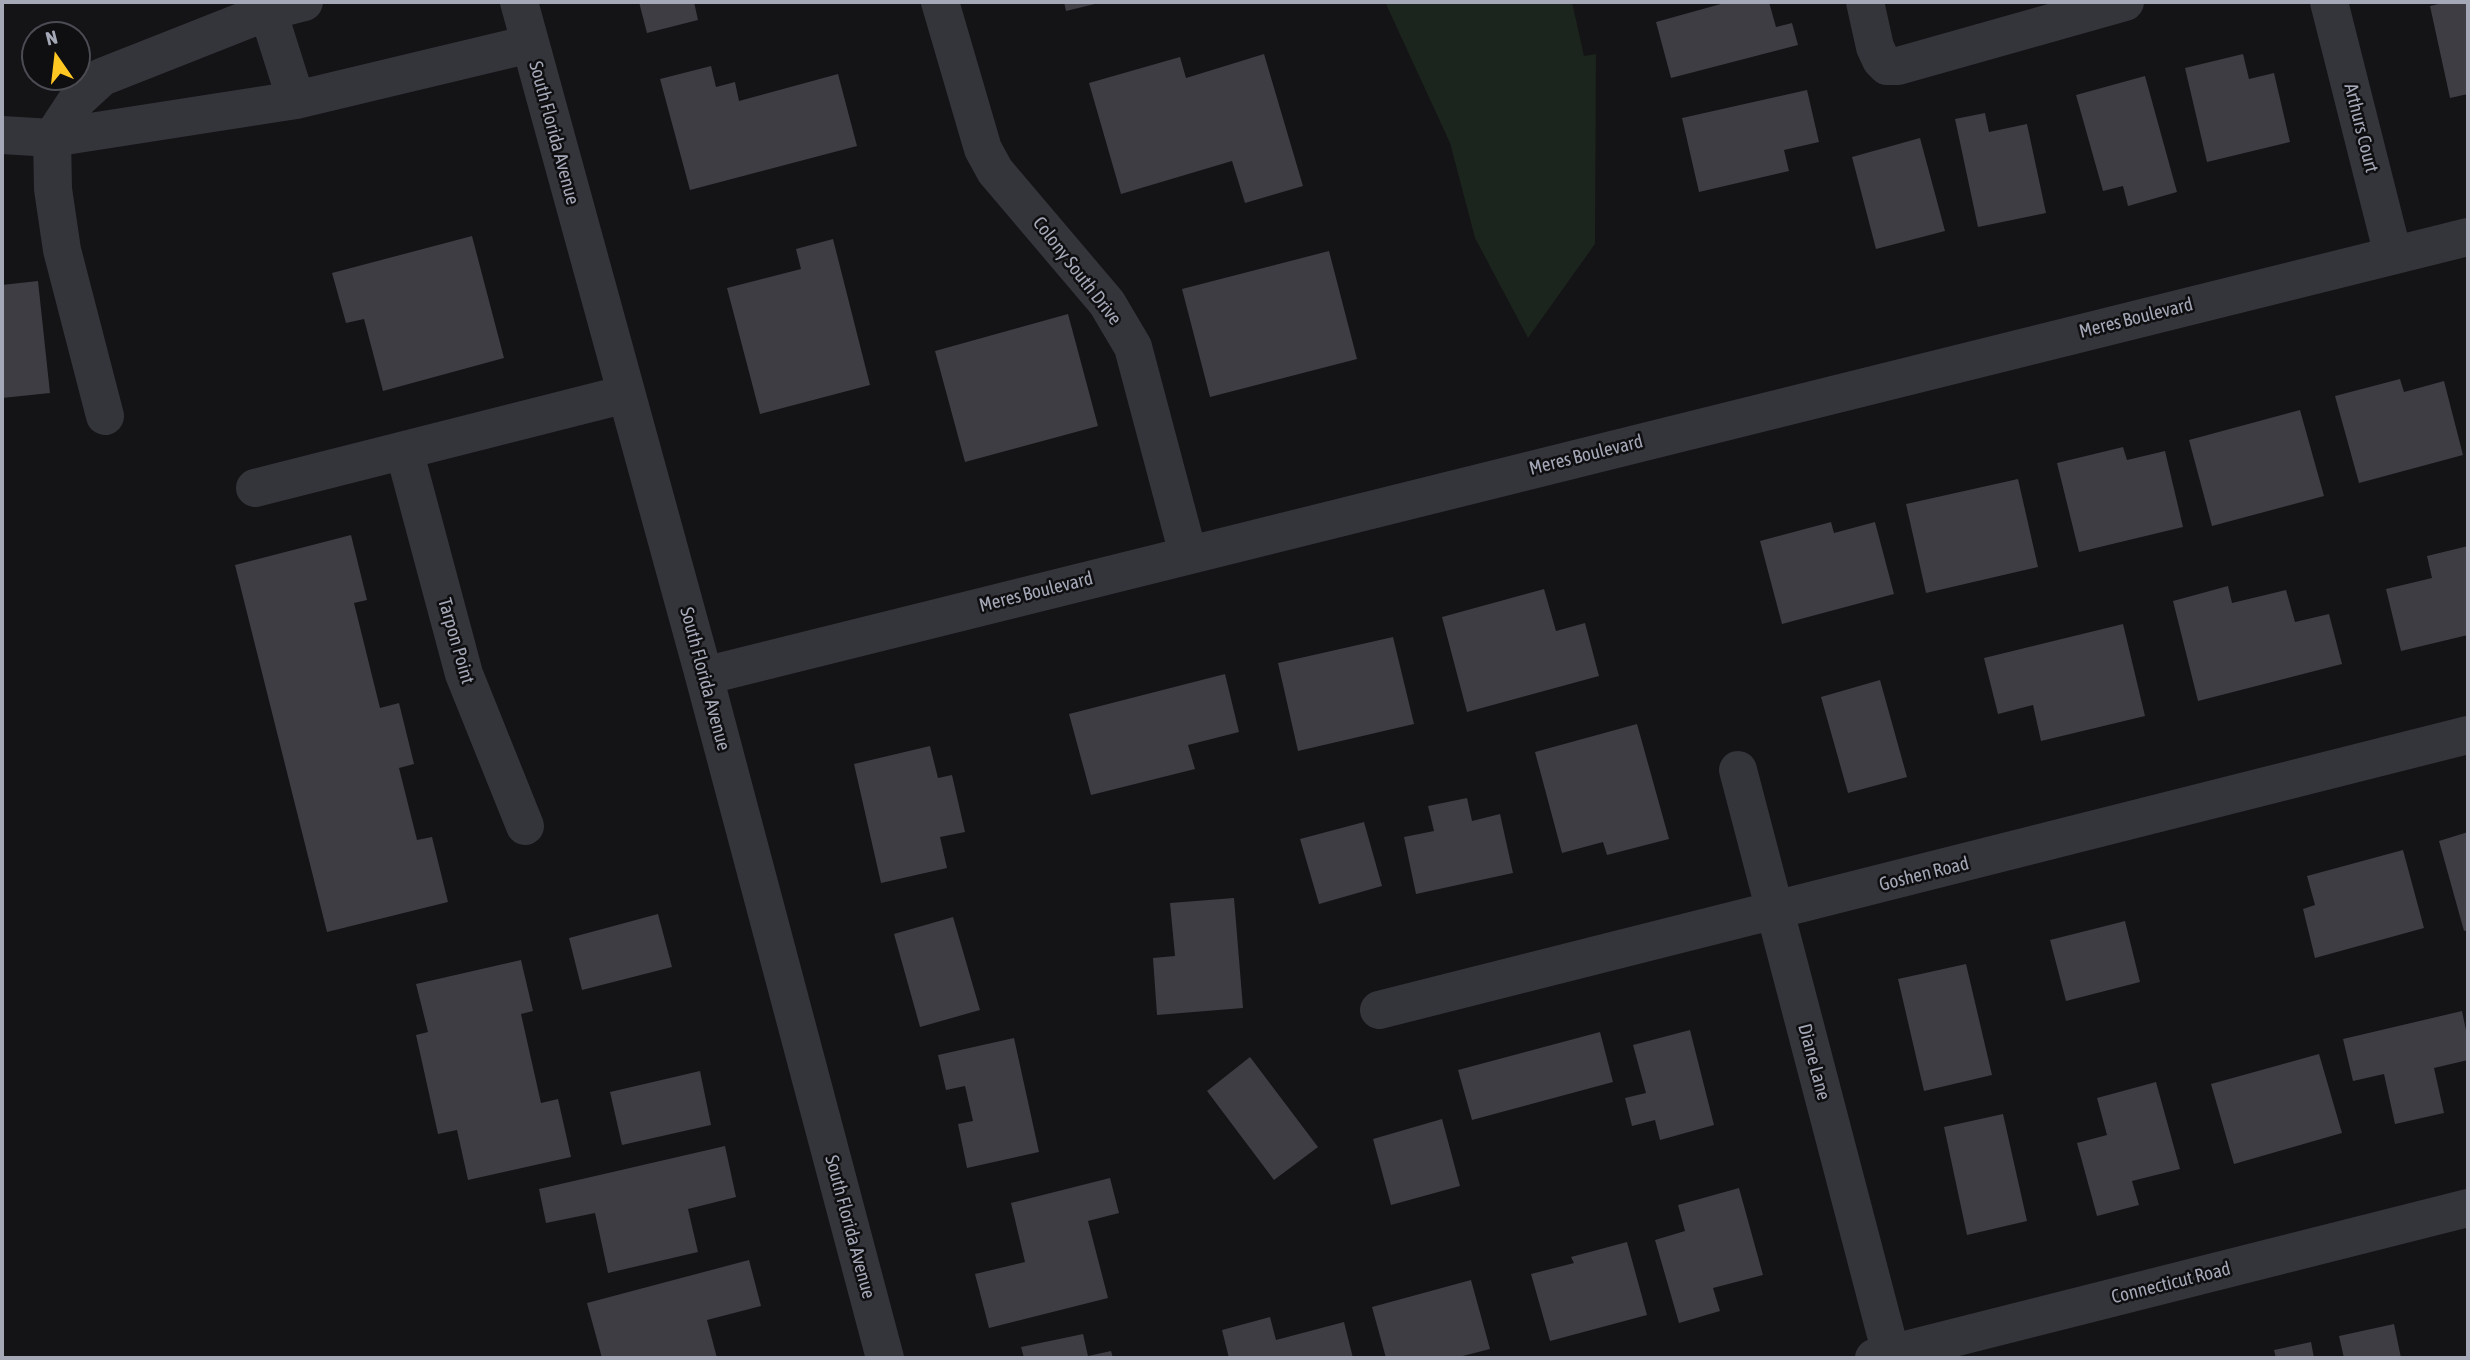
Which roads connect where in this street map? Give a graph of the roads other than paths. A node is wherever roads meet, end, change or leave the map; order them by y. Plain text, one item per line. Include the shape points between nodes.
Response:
1 (519, 2) edge
2 (940, 2) edge
3 (1864, 2) edge
4 (2329, 2) edge
5 (2118, 3) edge
6 (279, 5) edge
7 (530, 44) junction
8 (296, 100) junction
9 (2, 135) edge
10 (52, 138) junction
11 (2468, 237) edge
12 (2393, 255) junction
13 (625, 394) junction
14 (105, 416) dead end
15 (404, 450) junction
16 (255, 488) dead end
17 (1188, 554) junction
18 (704, 676) junction
19 (2468, 735) edge
20 (1738, 770) dead end
21 (525, 826) dead end
22 (1774, 912) junction
23 (1379, 1010) dead end
24 (2468, 1208) edge
25 (1883, 1356) edge
26 (885, 1358) edge

1 - 7 street, South Florida Avenue
2 - 17 street, Colony South Drive via 983,149 995,171 1107,303 1133,347
3 - 5 street via 1875,47 1887,66
4 - 12 street, Arthurs Court
6 - 8 street
6 - 10 street via 102,77 77,100
7 - 8 street
7 - 13 street, South Florida Avenue
8 - 10 street
9 - 10 street
10 - 14 street via 57,221 75,354
11 - 12 street, Meres Boulevard
12 - 17 street, Meres Boulevard
13 - 15 street
13 - 18 street, South Florida Avenue
15 - 16 street
15 - 21 street, Tarpon Point via 464,674
17 - 18 street, Meres Boulevard
18 - 26 street, South Florida Avenue
19 - 22 street, Goshen Road
20 - 22 street, Diane Lane
22 - 23 street, Goshen Road
22 - 25 street, Diane Lane
24 - 25 street, Connecticut Road

